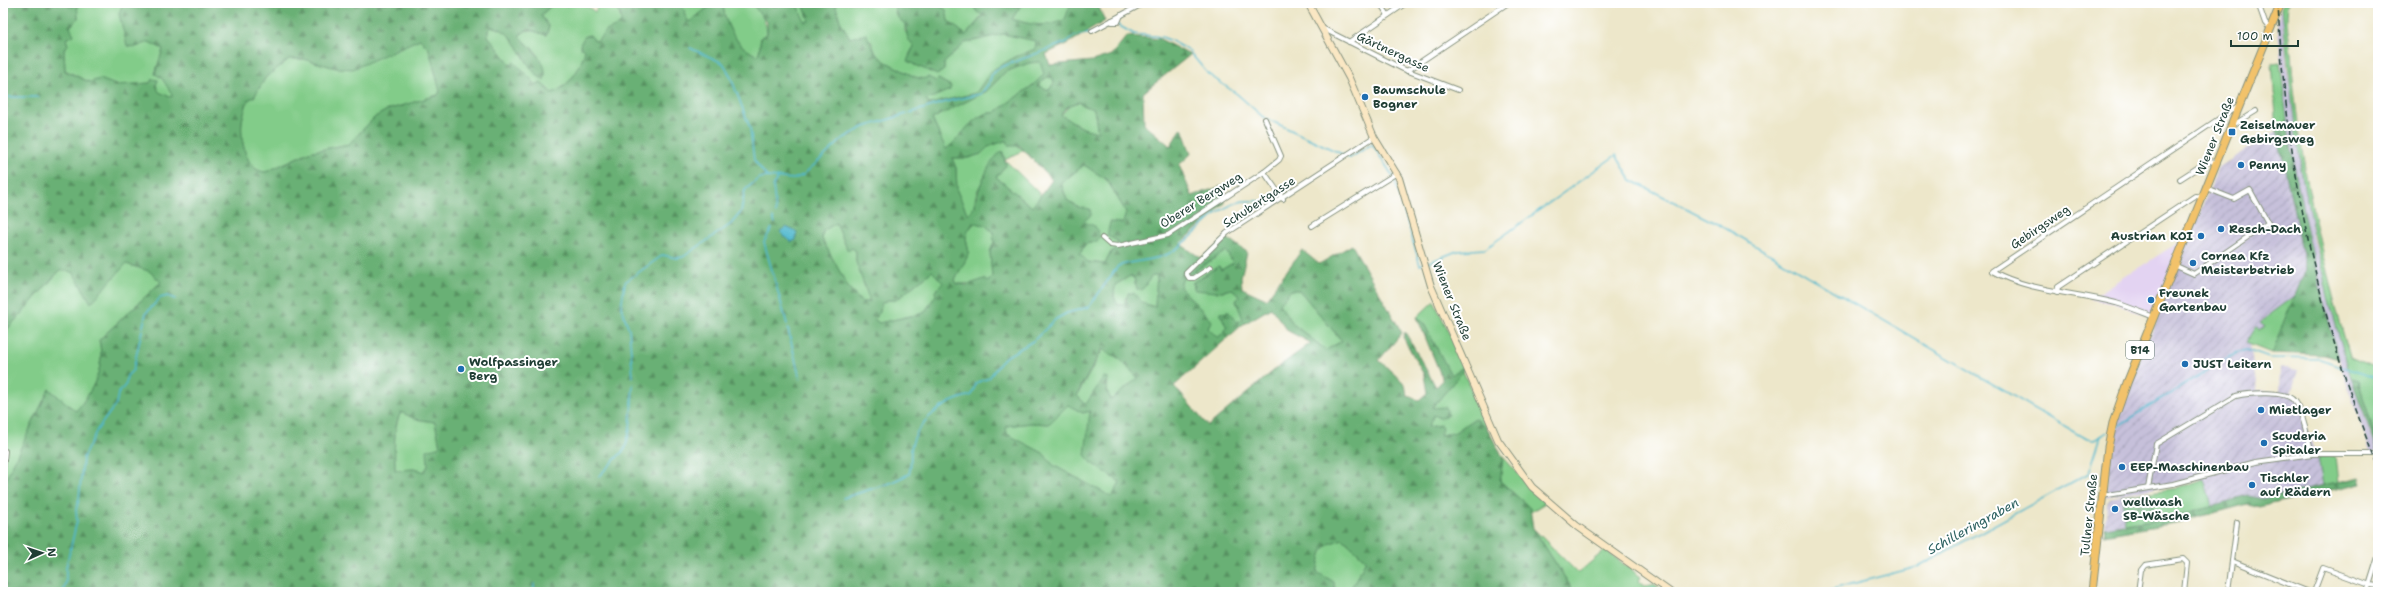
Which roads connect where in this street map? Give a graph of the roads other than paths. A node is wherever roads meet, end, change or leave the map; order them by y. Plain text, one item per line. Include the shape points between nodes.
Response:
1 (1144, 3) edge
2 (1308, 3) edge
3 (1380, 3) edge
4 (1406, 3) edge
5 (1508, 3) edge
6 (2258, 3) edge
7 (2281, 3) edge
8 (1388, 15) junction
9 (1322, 28) junction
10 (2270, 28) junction
11 (1092, 31) dead end
12 (1349, 42) junction
13 (1407, 71) junction
14 (1458, 90) dead end
15 (2239, 106) junction
16 (2256, 111) dead end
17 (1264, 119) dead end
18 (2230, 126) junction
19 (1374, 137) junction
20 (2216, 162) junction
21 (1264, 172) junction
22 (1394, 174) junction
23 (2180, 179) dead end
24 (2206, 188) junction
25 (1282, 197) junction
26 (2202, 197) junction
27 (1312, 226) dead end
28 (1102, 238) dead end
29 (2174, 265) junction
30 (1211, 267) dead end
31 (2056, 292) junction
32 (2154, 317) junction
33 (5, 451) dead end
34 (2312, 454) junction
35 (2378, 454) edge
36 (3, 469) edge
37 (2148, 488) junction
38 (2102, 496) junction
39 (2237, 523) dead end
40 (2378, 557) edge
41 (2232, 562) junction
42 (2370, 585) junction
43 (2378, 586) edge
44 (1670, 592) edge
45 (2092, 592) edge
46 (2138, 592) edge
47 (2184, 592) edge
48 (2228, 592) edge
49 (2309, 592) edge
50 (2314, 592) edge
51 (2367, 592) edge

1 - 11 street
2 - 9 main road, Wiener Straße
3 - 8 street
4 - 8 street
5 - 13 street
6 - 10 street via 2265,23
7 - 10 main road, Wiener Straße / B14
8 - 12 street
9 - 12 street, Gärtnergasse
9 - 19 main road, Wiener Straße via 1349,78
10 - 15 main road, Wiener Straße / B14
12 - 13 street, Gärtnergasse
13 - 14 street, Gärtnergasse
15 - 18 main road, Wiener Straße / B14
15 - 31 street, Gebirgsweg via 1992,271
16 - 18 street
17 - 21 street, Oberer Bergweg via 1281,156
18 - 20 main road, Wiener Straße / B14
19 - 22 main road, Wiener Straße
19 - 25 street, Schubertgasse
20 - 23 street via 2208,161
20 - 24 main road, Wiener Straße / B14
21 - 25 street
21 - 28 street, Oberer Bergweg via 1168,235 1118,246 1110,245
22 - 27 street
22 - 44 main road, Wiener Straße via 1436,296 1492,430 1513,463 1532,486 1577,526
24 - 26 main road, Wiener Straße / B14
24 - 29 street via 2234,199 2250,190 2268,223 2194,274
25 - 30 street, Schubertgasse via 1228,233 1186,274 1189,278 1194,278
26 - 29 main road, Wiener Straße / B14
26 - 31 street via 2195,196 2058,287
29 - 32 main road, Wiener Straße / B14
31 - 32 street, Gebirgsweg via 2116,303
32 - 38 main road, Tullner Straße / B14 via 2113,423
33 - 36 street
34 - 35 street
34 - 37 street via 2256,462
34 - 37 street via 2298,406 2293,399 2286,396 2249,393 2236,396 2156,444
37 - 38 street
38 - 45 main road, Tullner Straße / B14
39 - 41 street
40 - 42 street
41 - 48 street
41 - 49 street
42 - 43 street
42 - 50 street via 2323,568
42 - 51 street
46 - 47 street via 2141,570 2145,565 2182,559 2187,563

